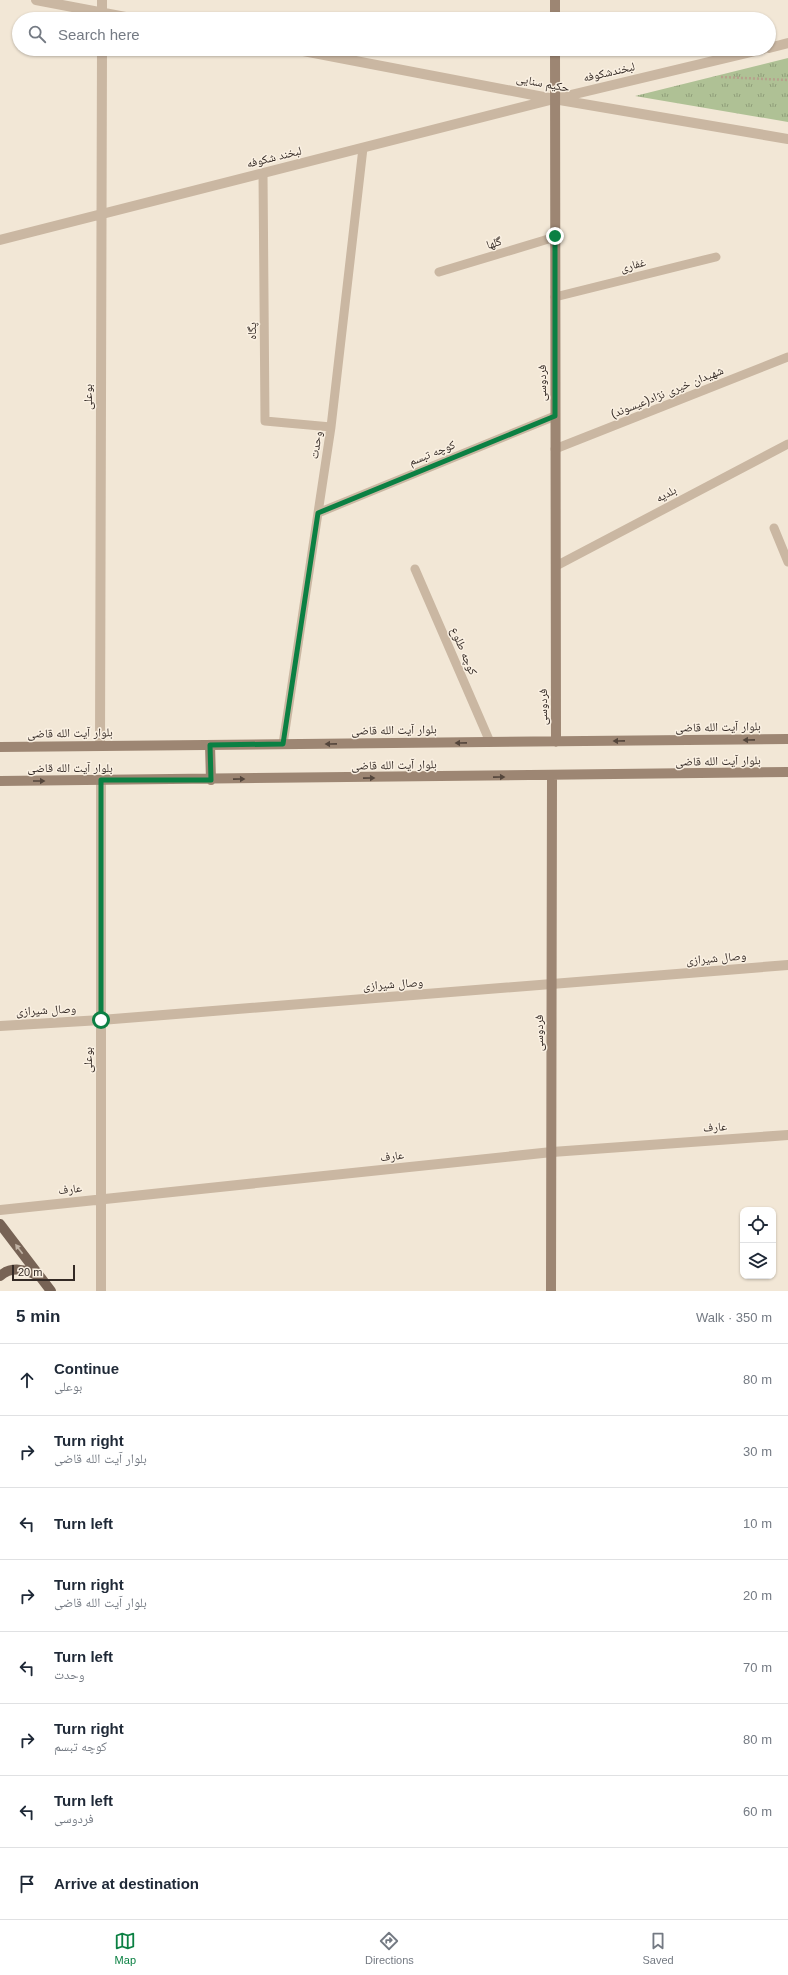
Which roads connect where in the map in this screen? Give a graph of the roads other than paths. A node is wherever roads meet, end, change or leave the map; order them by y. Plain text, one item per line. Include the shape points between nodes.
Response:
1 (36, 0) edge
2 (102, 0) edge
3 (555, 0) edge
4 (86, 12) edge
5 (102, 12) edge
6 (555, 12) edge
7 (788, 43) edge
8 (776, 46) edge
9 (102, 56) edge
10 (330, 56) edge
11 (555, 56) edge
12 (734, 56) edge
13 (554, 99) junction
14 (788, 140) edge
15 (363, 148) junction
16 (263, 173) junction
17 (101, 214) junction
18 (555, 236) junction
19 (0, 240) edge
20 (716, 257) dead end
21 (439, 272) dead end
22 (555, 298) junction
23 (788, 357) edge
24 (555, 416) junction
25 (331, 427) junction
26 (788, 444) edge
27 (556, 449) junction
28 (318, 513) junction
29 (774, 528) dead end
30 (788, 562) edge
31 (556, 566) junction
32 (415, 569) dead end
33 (788, 739) edge
34 (490, 742) junction
35 (556, 742) junction
36 (283, 744) junction
37 (210, 745) junction
38 (100, 746) junction
39 (0, 747) edge
40 (788, 772) edge
41 (552, 776) junction
42 (101, 780) junction
43 (211, 780) junction
44 (0, 781) edge
45 (788, 965) edge
46 (552, 985) junction
47 (101, 1020) junction
48 (0, 1026) edge
49 (788, 1134) edge
50 (552, 1152) junction
51 (101, 1199) junction
52 (0, 1210) edge
53 (0, 1224) edge
54 (0, 1276) edge
55 (41, 1278) junction
56 (51, 1291) edge
57 (100, 1291) edge
58 (552, 1291) edge

1 - 4 street
2 - 5 street
3 - 6 main road
7 - 8 street
9 - 17 street, بوعلی
10 - 13 street, حکیم سنایی
11 - 13 main road, فردوسی
12 - 13 street, لبخندشکوفه
13 - 14 street, حکیم سنایی
13 - 15 street, لبخند شکوفه
13 - 18 main road, فردوسی
15 - 16 street, لبخند شکوفه
15 - 25 lane, وحدت
16 - 17 street, لبخند شکوفه
16 - 25 lane, پگاه via 265,421
17 - 19 street, لبخند شکوفه
17 - 38 street, بوعلی
18 - 21 lane, گلها
18 - 22 main road, فردوسی
20 - 22 lane, غفاری
22 - 24 main road, فردوسی
23 - 27 lane, شهیدان خیری نژاد(عیسوند)
24 - 27 main road, فردوسی
24 - 28 lane, کوچه تبسم
25 - 28 lane, وحدت
26 - 31 lane, بلدیه
27 - 31 main road, فردوسی
28 - 36 lane, وحدت
29 - 30 lane
31 - 35 main road, فردوسی
32 - 34 lane, کوچه طلوع
33 -> 35 main road, بلوار آیت‌ الله قاضی
34 - 35 main road, بلوار آیت‌ الله قاضی
34 -> 36 main road, بلوار آیت‌ الله قاضی
36 - 37 main road, بلوار آیت‌ الله قاضی
37 - 38 main road, بلوار آیت‌ الله قاضی
37 - 43 main road
38 - 39 main road, بلوار آیت‌ الله قاضی
40 - 41 main road, بلوار آیت ‌الله قاضی
43 -> 41 main road, بلوار آیت ‌الله قاضی
41 - 46 main road, فردوسی
42 - 43 main road, بلوار آیت ‌الله قاضی
44 -> 42 main road, بلوار آیت ‌الله قاضی
42 - 47 street, بوعلی
45 - 46 street, وصال شیرازی
46 - 47 street, وصال شیرازی
46 - 50 main road, فردوسی
47 - 48 street, وصال شیرازی
47 - 51 street, بوعلی
49 - 50 street, عارف
50 - 51 street, عارف
50 - 58 main road, فردوسی
51 - 52 street, عارف
51 - 57 street, بوعلی
55 -> 53 main road
54 - 55 main road via 16,1269 29,1271
55 - 56 main road

